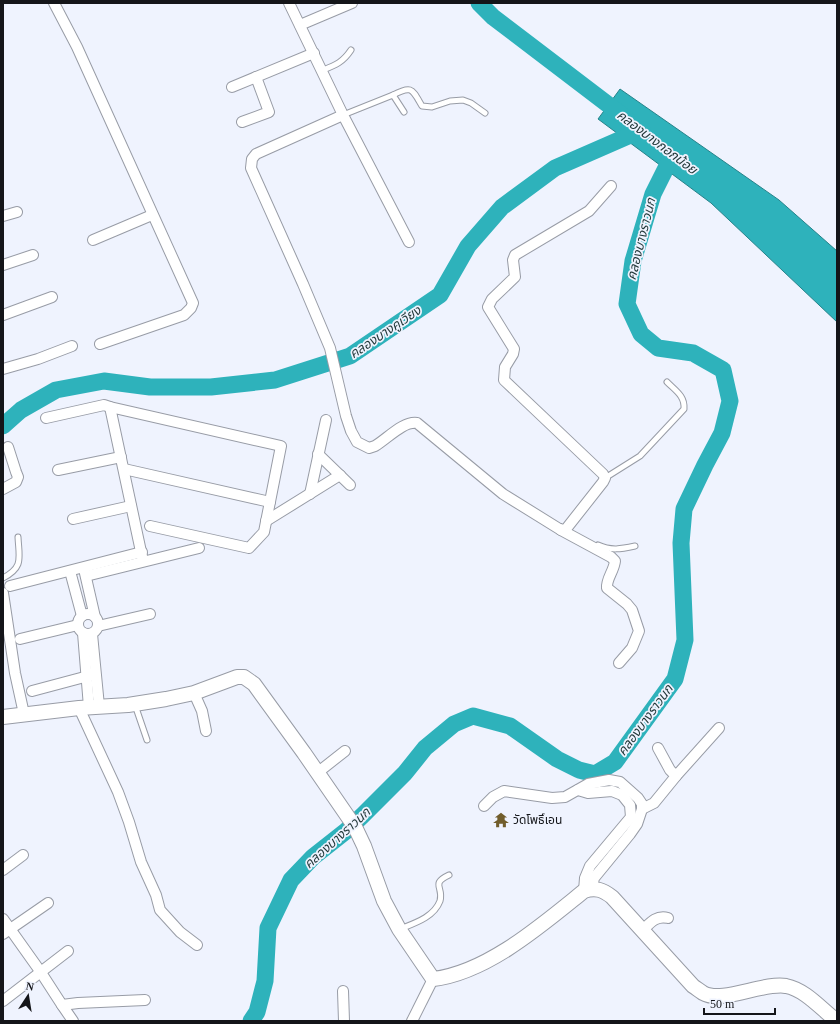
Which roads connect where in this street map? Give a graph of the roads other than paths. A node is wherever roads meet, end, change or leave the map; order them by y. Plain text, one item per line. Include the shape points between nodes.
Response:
1 (54, 3) edge
2 (290, 3) edge
3 (352, 3) edge
4 (300, 25) junction
5 (352, 50) dead end
6 (314, 53) junction
7 (322, 70) junction
8 (256, 77) junction
9 (232, 86) dead end
10 (393, 95) junction
11 (404, 112) dead end
12 (485, 113) dead end
13 (343, 115) junction
14 (242, 122) dead end
15 (611, 186) dead end
16 (17, 212) dead end
17 (152, 214) junction
18 (3, 216) edge
19 (93, 240) dead end
20 (409, 242) dead end
21 (33, 255) dead end
22 (3, 265) edge
23 (52, 298) dead end
24 (3, 315) edge
25 (100, 344) dead end
26 (72, 346) dead end
27 (3, 369) edge
28 (667, 382) dead end
29 (110, 407) junction
30 (46, 418) dead end
31 (326, 420) dead end
32 (8, 447) dead end
33 (318, 454) junction
34 (121, 457) junction
35 (124, 469) junction
36 (58, 470) dead end
37 (340, 475) junction
38 (605, 478) junction
39 (350, 485) dead end
40 (3, 489) edge
41 (310, 494) junction
42 (270, 502) junction
43 (132, 506) junction
44 (73, 519) dead end
45 (266, 521) junction
46 (150, 526) dead end
47 (561, 530) junction
48 (18, 537) dead end
49 (582, 541) junction
50 (635, 546) dead end
51 (199, 548) dead end
52 (142, 557) junction
53 (70, 571) junction
54 (85, 572) junction
55 (3, 578) edge
56 (6, 590) edge
57 (150, 614) dead end
58 (88, 625) junction
59 (20, 639) dead end
60 (619, 663) dead end
61 (91, 675) junction
62 (32, 691) dead end
63 (194, 693) junction
64 (135, 704) junction
65 (89, 707) junction
66 (24, 714) junction
67 (3, 717) edge
68 (719, 728) dead end
69 (206, 731) dead end
70 (147, 740) dead end
71 (658, 748) dead end
72 (345, 751) dead end
73 (317, 773) junction
74 (676, 776) junction
75 (578, 790) junction
76 (484, 806) dead end
77 (642, 809) junction
78 (23, 855) dead end
79 (3, 870) edge
80 (449, 875) dead end
81 (588, 890) junction
82 (48, 903) dead end
83 (668, 918) dead end
84 (3, 919) edge
85 (399, 929) junction
86 (642, 930) junction
87 (7, 931) edge
88 (197, 945) dead end
89 (68, 950) dead end
90 (40, 971) junction
91 (433, 979) junction
92 (343, 991) dead end
93 (145, 1000) dead end
94 (3, 1001) edge
95 (62, 1005) junction
96 (73, 1021) edge
97 (344, 1021) edge
98 (412, 1021) edge
99 (837, 1021) edge

1 - 17 street via 77,47
2 - 4 street
3 - 4 street
4 - 6 street
5 - 7 lane via 339,63
6 - 7 street
6 - 8 street
7 - 13 street
8 - 9 street
8 - 14 street via 269,112
10 - 11 lane
10 - 12 lane via 409,89 422,106 432,107 463,100
10 - 13 lane
13 - 20 street
13 - 47 street via 256,154 252,159 251,168 330,348 351,431 357,442 369,448 405,424 417,423 503,494
15 - 38 street via 589,211 515,255 515,277 492,299 488,307 514,349 504,367 504,380 604,474
16 - 18 street
17 - 19 street
17 - 25 street via 193,303 184,315
21 - 22 street
23 - 24 street
26 - 27 street
28 - 38 lane via 682,398 684,409 640,456
29 - 30 street via 104,405
29 - 34 street
29 - 42 street via 281,446
31 - 33 street
32 - 40 street via 18,477 16,482
33 - 37 street
33 - 41 street
34 - 35 street
34 - 36 street
35 - 42 street
35 - 43 street
37 - 39 street
37 - 41 street
38 - 47 street via 570,525
41 - 45 street
42 - 45 street
43 - 44 street
43 - 52 street
45 - 46 street via 264,532 249,548
47 - 49 street
48 - 55 lane via 19,563 12,573
49 - 50 lane via 615,550
49 - 60 street via 615,561 606,584 607,588 632,610 639,631 632,648
51 - 52 street
52 - 54 street
53 - 54 street
53 - 56 street
53 - 58 street
54 - 58 street
56 - 66 street via 15,673
57 - 58 street
58 - 59 street
58 - 61 street
61 - 62 street
61 - 65 street
63 - 64 street
63 - 69 street via 202,711
63 - 73 street via 237,677 244,677 254,684
64 - 65 street
64 - 70 lane
65 - 66 street
65 - 88 street via 141,862 160,910 180,932
66 - 67 street
68 - 74 street
71 - 74 street
72 - 73 street
73 - 85 street via 364,846 384,901
74 - 77 street via 654,803
75 - 76 street via 565,797 552,798 504,791
75 - 77 street via 588,784 609,780 620,782 638,798
75 - 81 street via 588,793 612,791 622,795 630,805 631,817 590,866 585,878
77 - 81 street via 637,824 594,878
78 - 79 street
80 - 85 lane via 439,882 440,899 432,913
81 - 86 street via 603,890
81 - 91 street via 538,928 493,957 475,967 444,978
82 - 87 street
83 - 86 street via 659,917
84 - 87 street
85 - 91 street
86 - 99 street via 693,986 704,994 720,996 768,986 787,986 800,992
87 - 90 street
89 - 90 street
90 - 94 street
90 - 95 street
91 - 98 street
92 - 97 street
93 - 95 street
95 - 96 street

